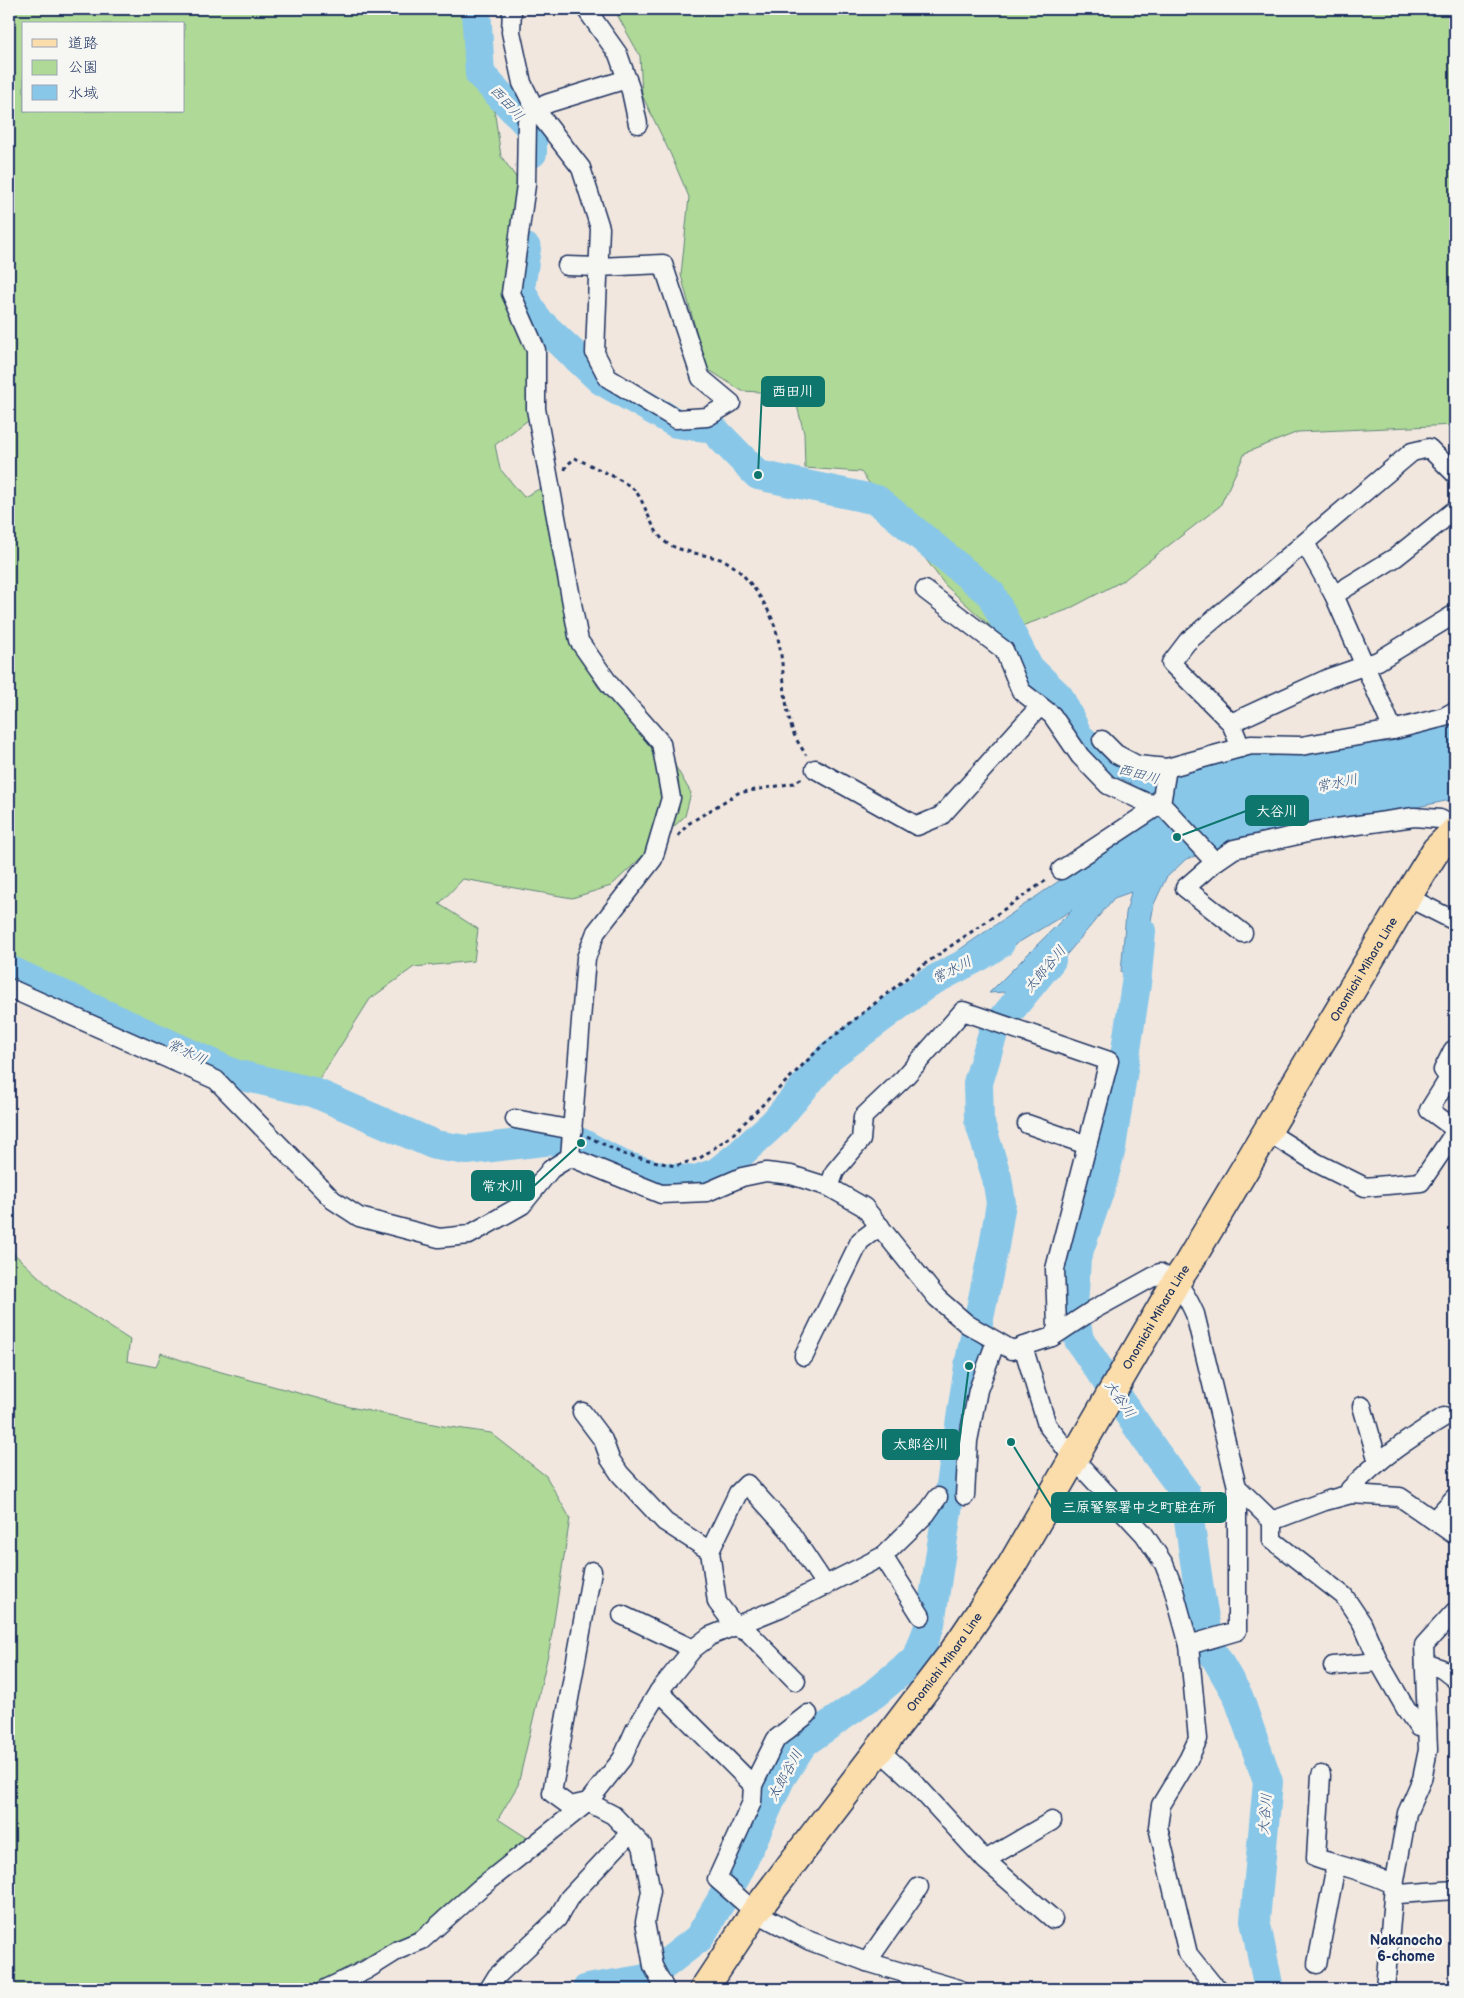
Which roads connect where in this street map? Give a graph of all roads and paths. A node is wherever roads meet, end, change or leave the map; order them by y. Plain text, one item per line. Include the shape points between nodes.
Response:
1 (513, 9) edge
2 (586, 9) edge
3 (627, 79) junction
4 (536, 109) junction
5 (638, 124) dead end
6 (567, 266) dead end
7 (599, 267) junction
8 (564, 473) dead end
9 (1455, 474) edge
10 (1455, 510) edge
11 (1304, 543) junction
12 (926, 590) dead end
13 (1334, 594) junction
14 (1455, 614) edge
15 (1366, 665) junction
16 (1040, 706) junction
17 (1455, 711) edge
18 (1231, 723) junction
19 (1392, 730) junction
20 (1102, 740) dead end
21 (1241, 748) junction
22 (1168, 768) junction
23 (815, 770) junction
24 (1161, 804) junction
25 (1455, 829) edge
26 (653, 859) junction
27 (1215, 862) junction
28 (1061, 870) joint
29 (1407, 897) junction
30 (1455, 921) edge
31 (1242, 933) dead end
32 (9, 988) edge
33 (1454, 1050) dead end
34 (1452, 1080) edge
35 (515, 1118) dead end
36 (1027, 1124) dead end
37 (573, 1130) junction
38 (1455, 1130) edge
39 (1266, 1131) junction
40 (1087, 1145) junction
41 (570, 1158) junction
42 (829, 1187) junction
43 (880, 1226) junction
44 (1176, 1282) junction
45 (1052, 1337) junction
46 (991, 1338) junction
47 (1023, 1346) junction
48 (804, 1356) dead end
49 (1362, 1406) dead end
50 (582, 1412) dead end
51 (1444, 1417) dead end
52 (1074, 1459) junction
53 (1378, 1462) junction
54 (1237, 1487) junction
55 (1351, 1494) junction
56 (965, 1496) dead end
57 (938, 1497) dead end
58 (1455, 1497) edge
59 (1434, 1520) junction
60 (1272, 1521) junction
61 (1455, 1535) edge
62 (710, 1551) junction
63 (883, 1556) junction
64 (592, 1571) dead end
65 (826, 1586) junction
66 (1455, 1611) edge
67 (622, 1615) dead end
68 (921, 1616) dead end
69 (736, 1626) junction
70 (1188, 1644) junction
71 (693, 1649) junction
72 (1378, 1662) junction
73 (1425, 1663) junction
74 (1333, 1666) dead end
75 (1455, 1679) edge
76 (796, 1681) dead end
77 (659, 1691) junction
78 (808, 1714) dead end
79 (1427, 1725) junction
80 (879, 1750) junction
81 (1321, 1775) dead end
82 (753, 1786) junction
83 (588, 1802) junction
84 (1052, 1821) dead end
85 (630, 1833) junction
86 (985, 1860) junction
87 (1336, 1865) junction
88 (1394, 1886) junction
89 (919, 1887) dead end
90 (1455, 1890) edge
91 (755, 1912) junction
92 (1053, 1919) dead end
93 (867, 1962) junction
94 (1317, 1964) dead end
95 (664, 1988) edge
96 (1214, 1988) edge
97 (326, 1989) edge
98 (489, 1989) edge
99 (704, 1989) edge
100 (959, 1989) edge
101 (1385, 1989) edge

1 - 4 street via 510,32 522,83
2 - 3 street via 618,54
3 - 4 street
3 - 5 street
4 - 7 street via 581,168 600,228
4 - 26 street via 527,120 526,185 511,292 536,350 536,409 579,641 610,686 661,743 671,798
6 - 7 street
7 - 7 street via 663,264 701,378 731,403 707,417 676,419 608,378 595,353
8 - 23 path via 566,466 575,458 626,484 637,492 652,525 663,540 675,547 725,561 745,578 766,604 775,625 786,706 794,734
9 - 11 street via 1429,448 1412,452
10 - 13 street via 1396,556
11 - 13 street
11 - 18 street via 1187,642 1171,663
12 - 16 street via 1004,650 1021,691
13 - 15 street
14 - 15 street
15 - 18 street via 1329,678
15 - 19 street
16 - 23 street via 941,816 917,826
16 - 24 street via 1052,715 1080,756 1108,785 1147,803
17 - 19 street via 1444,717
18 - 21 street
19 - 21 street via 1301,746 1251,745
20 - 22 street via 1116,754 1137,765
21 - 22 street
22 - 24 street
23 - 26 path via 794,783 738,793 688,824 662,854
24 - 27 street
24 - 28 street
25 - 27 street via 1440,819 1414,817 1316,831 1234,849
25 - 29 main road, Onomichi Mihara Line via 1436,850
26 - 37 street via 596,932 586,958
27 - 31 street via 1185,888
28 - 37 path via 912,974 823,1045 730,1136 700,1158 675,1166 623,1154
29 - 30 street
29 - 39 main road, Onomichi Mihara Line
32 - 41 street via 216,1080 333,1200 359,1217 439,1238 470,1235 522,1205 551,1169
33 - 34 street via 1443,1070
34 - 38 street via 1429,1110
35 - 37 street
36 - 40 street
37 - 41 street
38 - 39 street via 1421,1182 1366,1187 1317,1163
39 - 44 main road, Onomichi Mihara Line
40 - 42 street via 1109,1061 963,1011 904,1078 863,1117 861,1140 835,1172
40 - 45 street via 1055,1269 1057,1328
41 - 42 street via 661,1194 707,1192 742,1177 766,1172
42 - 43 street via 864,1207
43 - 46 street via 937,1298 967,1324
43 - 48 street via 860,1241
44 - 45 street via 1160,1273
44 - 52 main road, Onomichi Mihara Line
44 - 54 street via 1195,1314
45 - 47 street
46 - 47 street via 1012,1350
46 - 56 street via 968,1441
47 - 52 street via 1048,1425
49 - 53 street
50 - 62 street via 603,1440 620,1474 665,1522
51 - 53 street via 1399,1444
52 - 70 street via 1144,1534 1164,1564
52 - 80 main road, Onomichi Mihara Line via 1010,1568 952,1654
53 - 55 street via 1350,1489
54 - 60 street
54 - 70 street via 1237,1631
55 - 59 street via 1400,1497
55 - 60 street
57 - 63 street via 926,1514
58 - 59 street
59 - 61 street
60 - 72 street via 1272,1540 1344,1596 1362,1623
62 - 65 street via 738,1492 747,1484 788,1529
62 - 69 street via 717,1602
63 - 65 street
63 - 68 street
64 - 83 street via 552,1793 570,1806
65 - 69 street
66 - 73 street via 1424,1645
67 - 71 street
69 - 71 street via 710,1636
69 - 76 street via 747,1631
70 - 96 street via 1198,1738 1161,1804 1158,1827 1188,1954
71 - 77 street
72 - 74 street
72 - 79 street via 1418,1726
73 - 75 street via 1442,1669
73 - 79 street
77 - 82 street
77 - 83 street via 622,1759
78 - 82 street via 776,1738
79 - 88 street via 1428,1750 1422,1779 1406,1813
80 - 86 street via 911,1779
80 - 91 main road, Onomichi Mihara Line
81 - 87 street via 1316,1858
82 - 91 street via 752,1802 717,1879
83 - 85 street via 613,1815
83 - 97 street via 480,1888 422,1940
84 - 86 street
85 - 95 street via 642,1845 651,1891 645,1922 654,1966
85 - 98 street via 569,1898 557,1919 497,1976
86 - 92 street
87 - 88 street via 1369,1874
87 - 94 street
88 - 90 street via 1399,1894
88 - 101 street
89 - 93 street
91 - 93 street via 810,1941
91 - 99 main road, Onomichi Mihara Line
93 - 100 street

